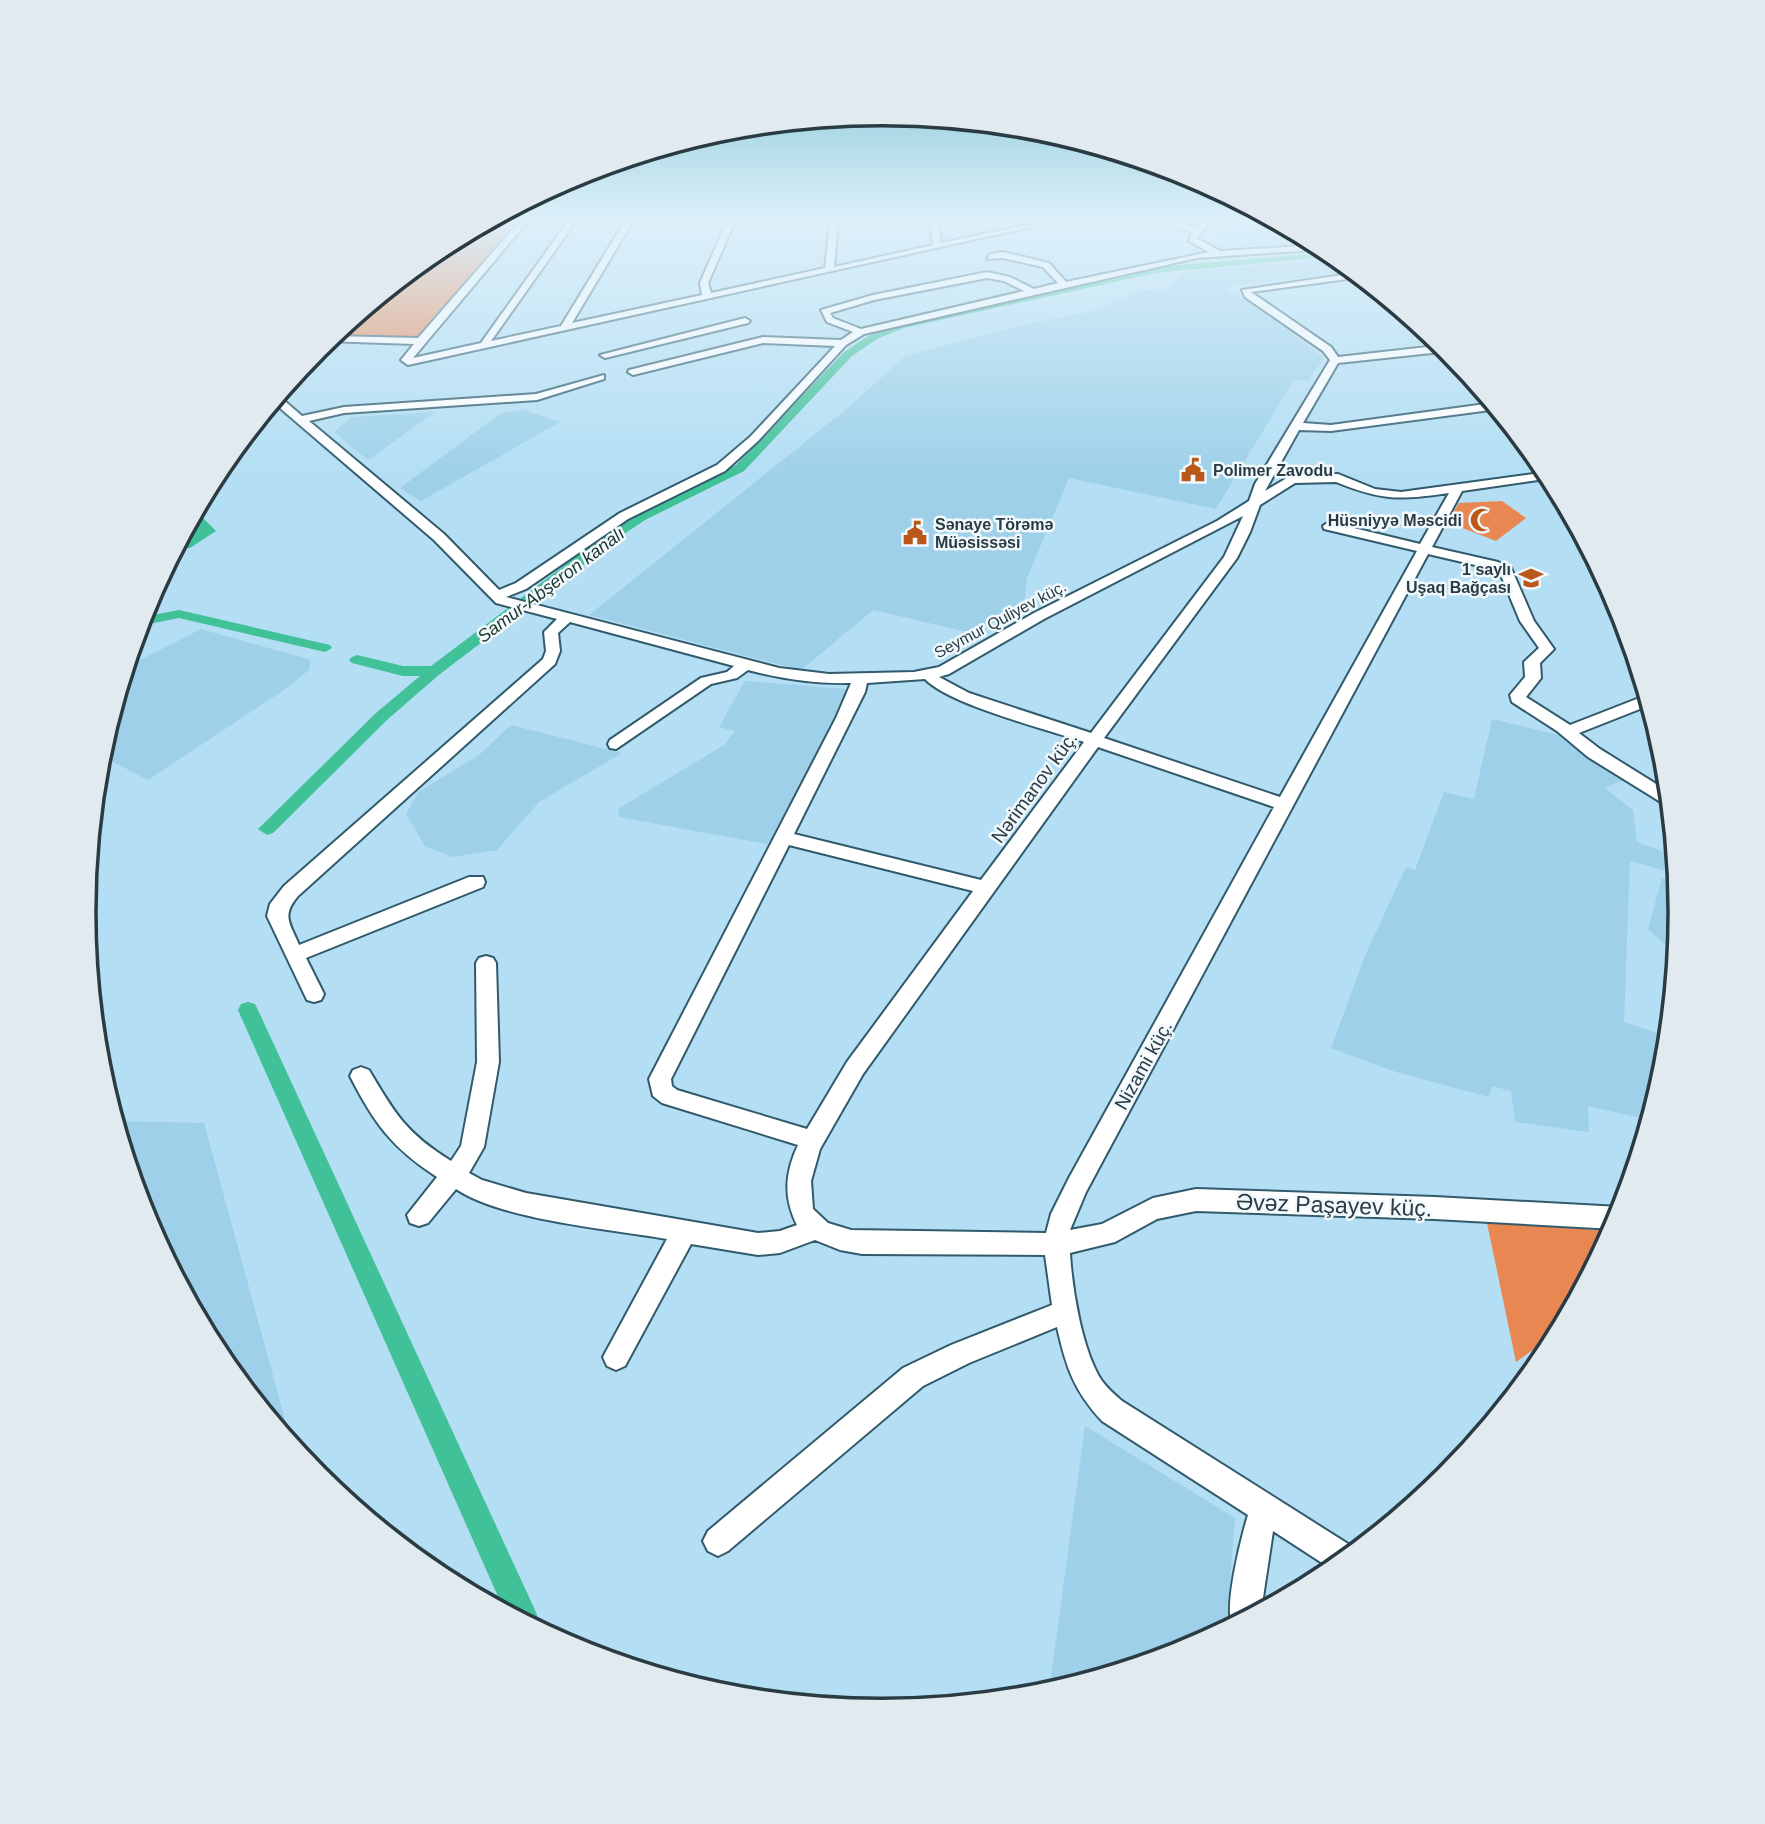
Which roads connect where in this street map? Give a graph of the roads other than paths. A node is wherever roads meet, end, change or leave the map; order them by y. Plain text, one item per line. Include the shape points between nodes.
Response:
1 (451, 306) edge
2 (511, 306) edge
3 (578, 306) edge
4 (670, 306) edge
5 (845, 306) edge
6 (929, 306) edge
7 (963, 306) edge
8 (1264, 306) edge
9 (941, 311) junction
10 (745, 321) dead end
11 (564, 329) junction
12 (705, 331) junction
13 (861, 332) junction
14 (345, 339) edge
15 (421, 341) junction
16 (842, 343) junction
17 (652, 345) junction
18 (485, 346) junction
19 (730, 346) junction
20 (1431, 350) edge
21 (605, 355) dead end
22 (680, 360) junction
23 (1335, 360) junction
24 (633, 372) dead end
25 (600, 377) dead end
26 (283, 404) edge
27 (1485, 407) edge
28 (302, 419) junction
29 (1294, 426) junction
30 (1537, 477) edge
31 (1457, 489) junction
32 (1254, 502) junction
33 (1329, 526) dead end
34 (1425, 550) junction
35 (502, 600) junction
36 (566, 618) junction
37 (746, 664) junction
38 (929, 675) junction
39 (860, 678) junction
40 (1640, 702) edge
41 (1567, 732) junction
42 (1095, 740) junction
43 (615, 744) dead end
44 (1660, 794) edge
45 (1284, 804) junction
46 (782, 837) junction
47 (476, 882) dead end
48 (985, 888) junction
49 (295, 955) junction
50 (486, 963) dead end
51 (314, 994) dead end
52 (361, 1076) dead end
53 (812, 1140) junction
54 (452, 1176) junction
55 (419, 1214) dead end
56 (1607, 1217) edge
57 (814, 1229) junction
58 (685, 1231) junction
59 (1057, 1244) junction
60 (1067, 1311) junction
61 (616, 1357) dead end
62 (1265, 1508) junction
63 (718, 1541) dead end
64 (1336, 1554) edge
65 (1246, 1609) edge

1 - 15 street
2 - 18 street
3 - 11 street
4 - 11 street
5 - 13 street via 824,312 830,320
6 - 9 street
7 - 9 street
8 - 23 street via 1327,349
9 - 13 street
10 - 12 street
11 - 18 street
12 - 17 street
12 - 19 street
13 - 16 street
14 - 15 street
15 - 18 street via 408,362
16 - 19 street via 771,339
16 - 35 street via 722,468 624,516
17 - 21 street
17 - 22 street
19 - 22 street
20 - 23 street
22 - 24 street
23 - 29 street, Nərimanov küç.
25 - 28 street via 537,397 344,410
26 - 28 street
27 - 29 street via 1331,428
28 - 35 street via 448,545
29 - 32 street, Nərimanov küç.
30 - 31 street
31 - 32 street via 1386,495 1338,478 1305,477 1282,483
31 - 34 street, Nizami küç.
32 - 38 street, Seymur Quliyev küç. via 1222,524
32 - 42 street, Nərimanov küç. via 1230,558
33 - 34 street
34 - 41 street via 1493,565 1511,576 1527,621 1547,649 1532,662 1533,678 1518,699
34 - 45 street, Nizami küç.
35 - 36 street, Seymur Quliyev küç.
36 - 37 street, Seymur Quliyev küç.
36 - 49 street via 551,632 554,651 550,661 280,904 276,916
37 - 39 street, Seymur Quliyev küç. via 801,677
37 - 43 street via 732,675 706,681
38 - 39 street, Seymur Quliyev küç.
38 - 42 street via 956,693
39 - 46 street
40 - 41 street
41 - 44 street
42 - 45 street
42 - 48 street, Nərimanov küç.
45 - 59 street, Nizami küç. via 1077,1185 1059,1225
46 - 48 street
46 - 53 street via 660,1079 661,1090 670,1097
47 - 49 street
48 - 53 street, Nərimanov küç.
49 - 51 street
50 - 54 street via 488,1062 484,1091 472,1147
52 - 54 street via 388,1122 414,1150
53 - 57 street, Nərimanov küç. via 798,1193 802,1212
54 - 55 street
54 - 58 street via 475,1189 526,1204
56 - 59 street, Əvəz Paşayev küç. via 1196,1200 1153,1209 1106,1234
57 - 58 street via 780,1242 758,1244
57 - 59 street via 834,1239 862,1243
58 - 61 street
59 - 60 street, Nizami küç.
60 - 62 street, Nizami küç. via 1082,1368 1093,1391 1112,1411
60 - 63 street via 913,1377
62 - 64 street, Nizami küç.
62 - 65 street via 1249,1567

